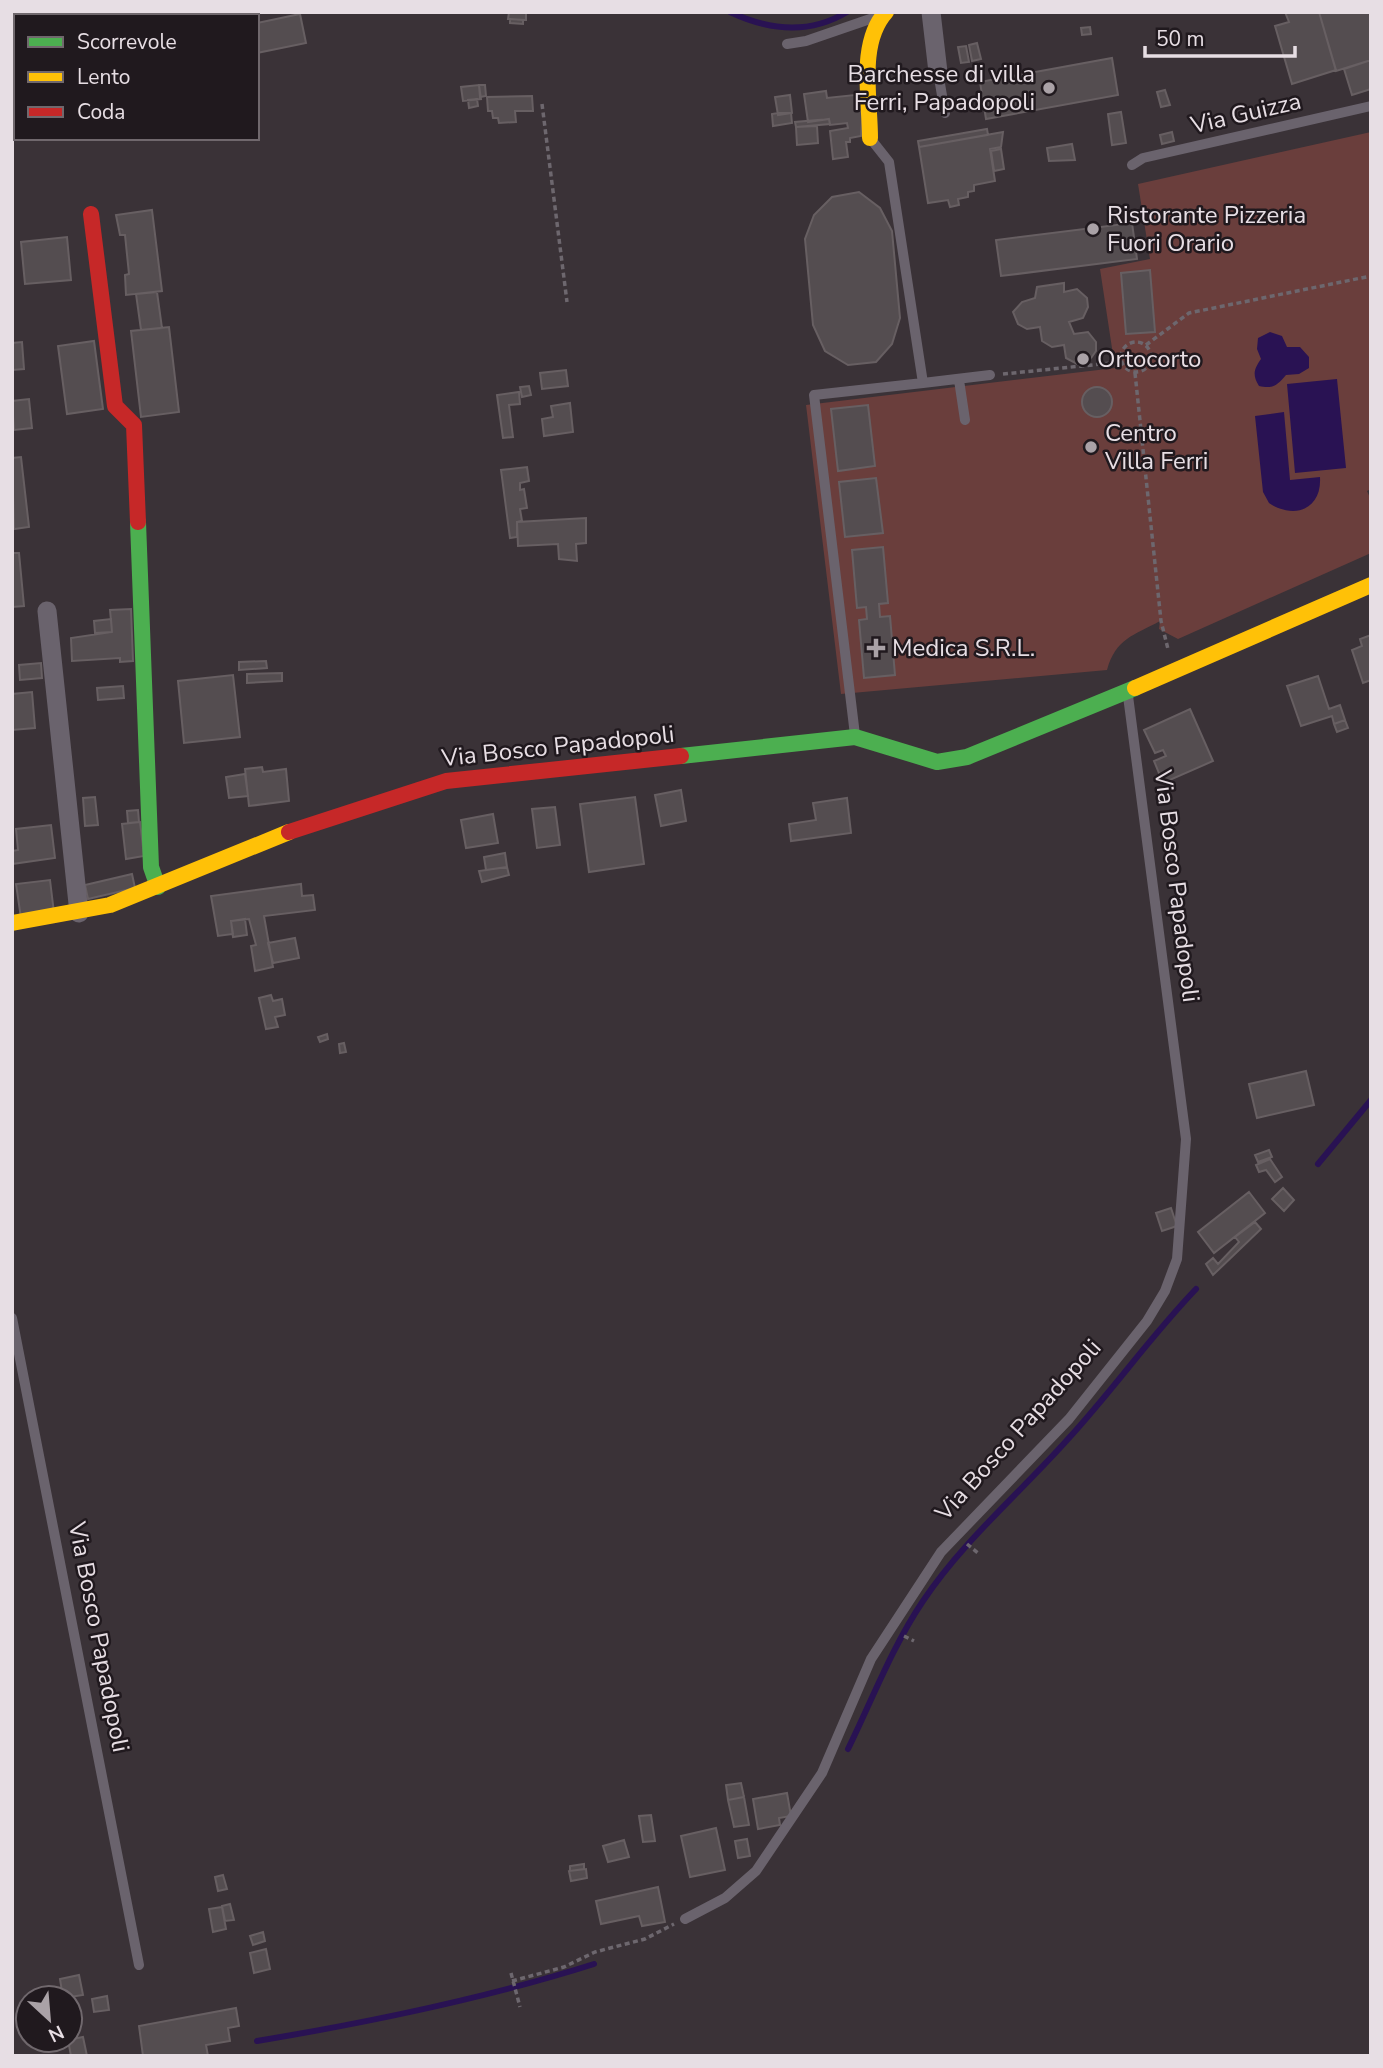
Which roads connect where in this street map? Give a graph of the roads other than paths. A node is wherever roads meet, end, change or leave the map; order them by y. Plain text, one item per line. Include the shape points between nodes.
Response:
1 (931, 12) edge
2 (885, 13) edge
3 (787, 44) dead end
4 (937, 72) joint
5 (1371, 106) edge
6 (945, 113) dead end
7 (870, 138) joint
8 (1132, 166) dead end
9 (91, 214) dead end
10 (990, 375) road end
11 (959, 380) junction
12 (923, 383) junction
13 (965, 420) dead end
14 (1371, 585) edge
15 (47, 611) dead end
16 (1127, 692) junction
17 (855, 737) junction
18 (158, 887) junction
19 (79, 913) junction
20 (12, 923) edge
21 (12, 1318) edge
22 (685, 1919) road end
23 (139, 1965) dead end

1 - 4 street
2 - 3 lane
2 - 7 street via 875,24 869,44
4 - 6 lane
5 - 8 lane, Via Guizza via 1143,158
7 - 12 lane via 889,162
9 - 18 street via 115,406 134,425 151,867
10 - 11 lane
11 - 12 lane
11 - 13 lane
12 - 17 lane via 814,395
14 - 16 street, Via Bosco Papadopoli
15 - 19 street
16 - 17 street, Via Bosco Papadopoli via 957,759 937,762
16 - 22 lane, Via Bosco Papadopoli via 1186,1139 1177,1259 1147,1321 1069,1419 941,1552 871,1659 822,1773 756,1871 725,1898
17 - 18 street, Via Bosco Papadopoli via 446,781 316,822
18 - 19 street, Via Bosco Papadopoli
19 - 20 street, Via Bosco Papadopoli
21 - 23 lane, Via Bosco Papadopoli

